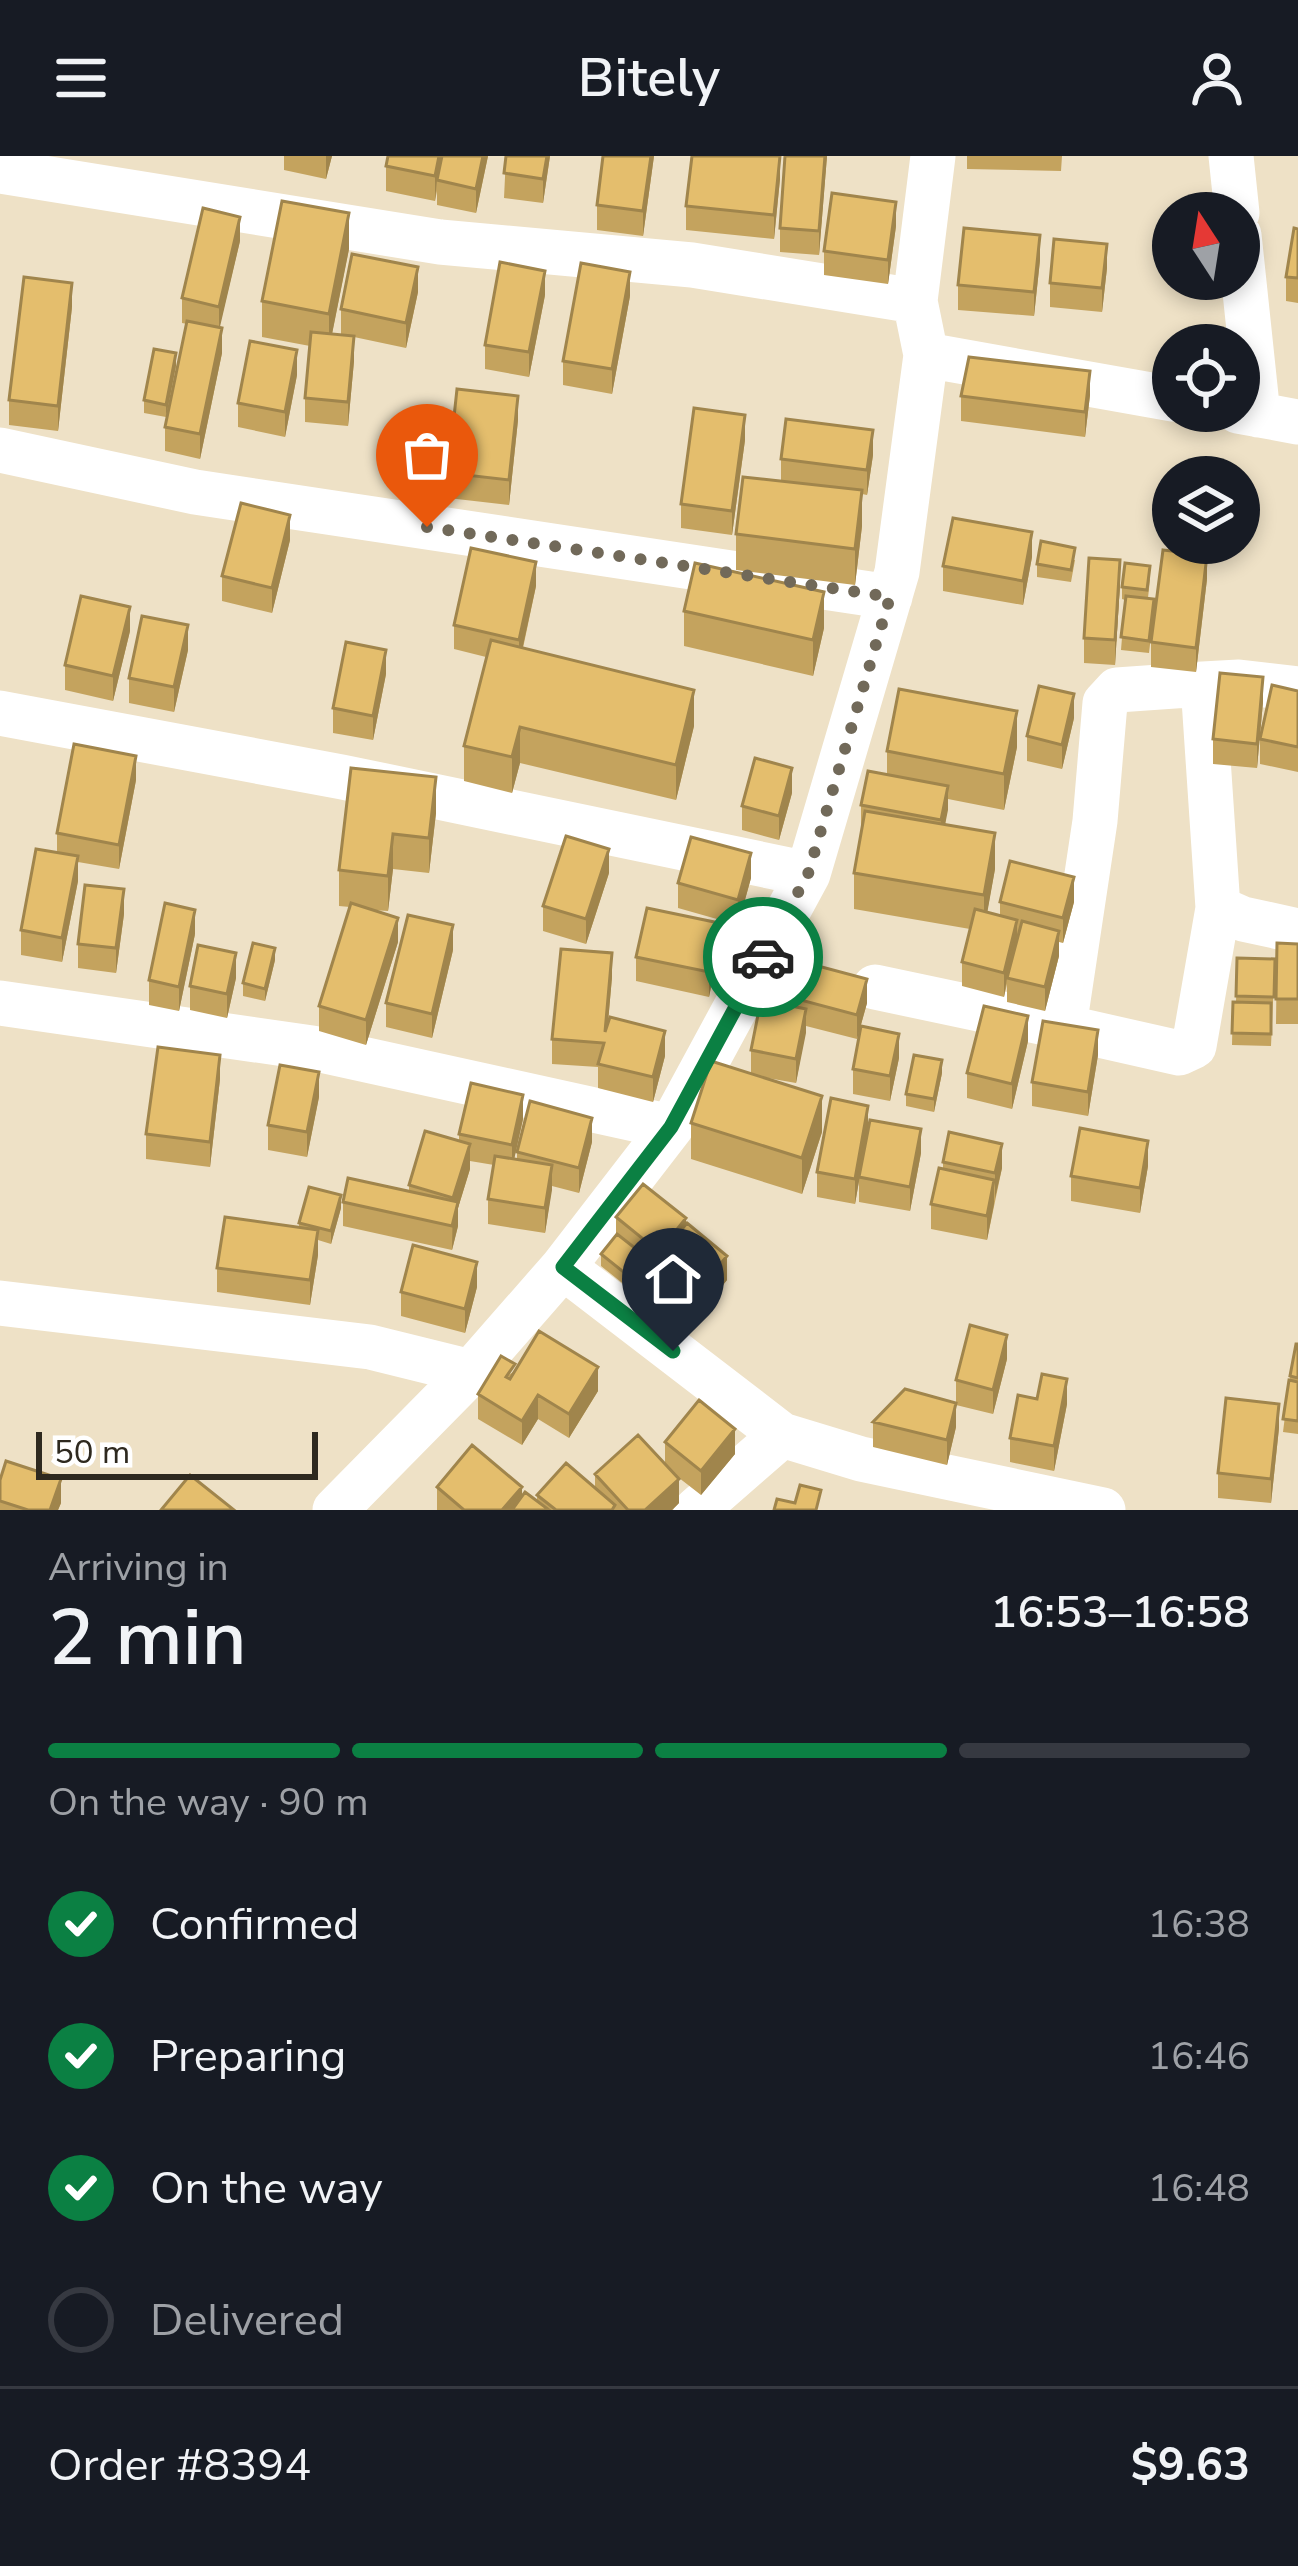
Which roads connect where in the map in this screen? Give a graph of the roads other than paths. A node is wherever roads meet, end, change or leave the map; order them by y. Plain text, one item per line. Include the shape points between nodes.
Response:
1 (933, 156) edge
2 (1232, 156) edge
3 (0, 171) edge
4 (1235, 192) edge
5 (1248, 300) edge
6 (915, 301) junction
7 (926, 355) junction
8 (1152, 395) edge
9 (1265, 416) edge
10 (0, 451) edge
11 (890, 597) junction
12 (1203, 684) junction
13 (1298, 689) edge
14 (0, 713) edge
15 (808, 874) junction
16 (1218, 908) junction
17 (1298, 931) edge
18 (875, 988) dead end
19 (0, 1004) edge
20 (1064, 1027) junction
21 (671, 1127) junction
22 (563, 1267) junction
23 (0, 1303) edge
24 (471, 1372) junction
25 (782, 1435) junction
26 (335, 1510) edge
27 (696, 1510) edge
28 (1102, 1510) edge

1 - 6 street
2 - 4 street
3 - 6 street via 440,242 692,265
5 - 9 street
6 - 7 street
7 - 8 street
7 - 11 street
10 - 11 street via 195,492
11 - 15 street
12 - 13 street
12 - 16 street
12 - 20 street via 1117,690 1105,703
14 - 15 street
15 - 21 street
16 - 17 street
16 - 20 street via 1194,1046 1179,1053
18 - 20 street
19 - 21 street via 312,1048
21 - 22 street
22 - 24 street
22 - 25 street
23 - 24 street via 370,1347
24 - 26 street
25 - 27 street
25 - 28 street

